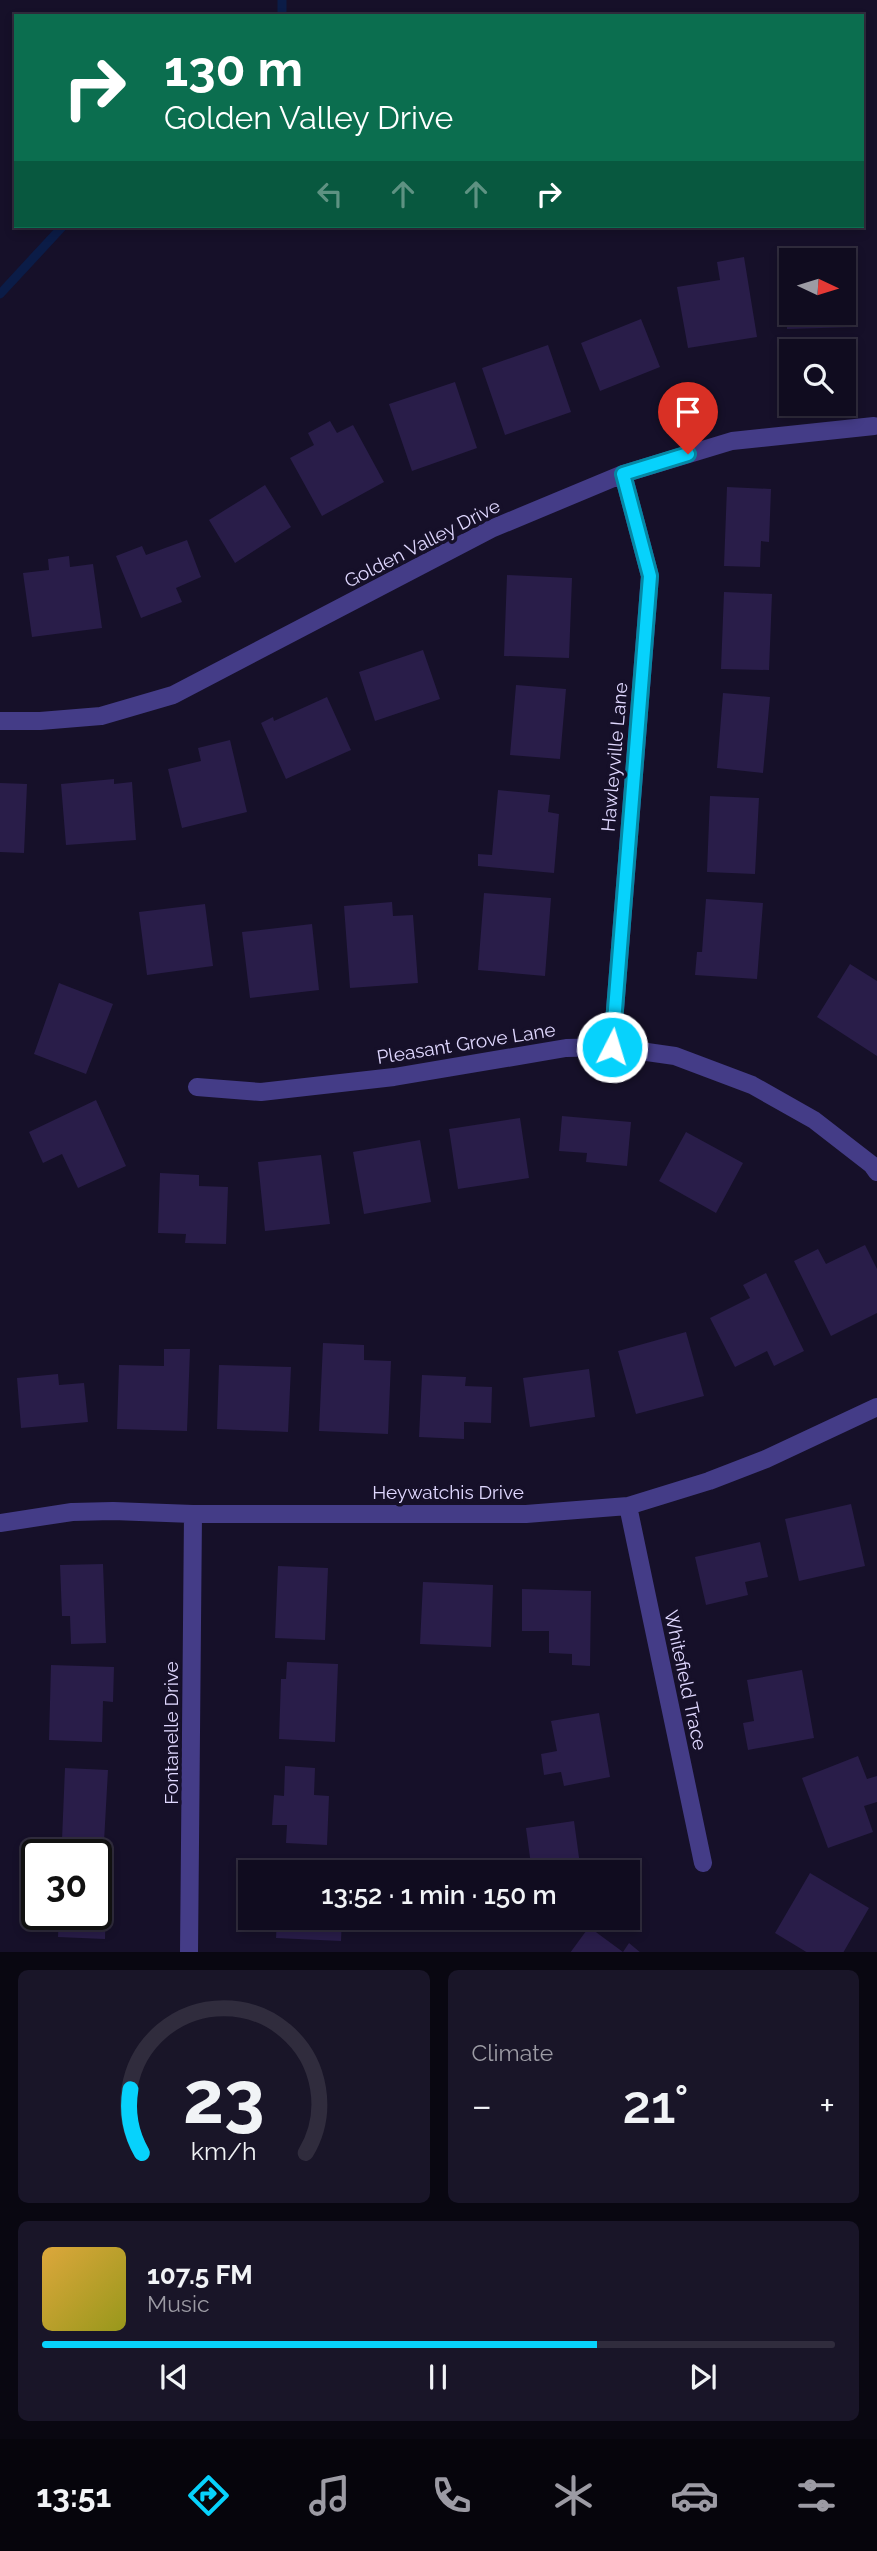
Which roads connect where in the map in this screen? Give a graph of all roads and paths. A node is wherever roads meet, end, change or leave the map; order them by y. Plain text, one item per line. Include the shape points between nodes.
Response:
1 (874, 426) dead end
2 (623, 474) junction
3 (0, 720) edge
4 (612, 1047) junction
5 (197, 1087) dead end
6 (877, 1172) edge
7 (877, 1407) edge
8 (628, 1506) junction
9 (193, 1514) junction
10 (0, 1524) edge
11 (703, 1863) dead end
12 (189, 1952) edge

1 - 2 street, Golden Valley Drive via 732,441
2 - 3 street, Golden Valley Drive via 491,530 173,695 101,716
2 - 4 street, Hawleyville Lane via 650,576
4 - 5 street, Pleasant Grove Lane via 566,1048 394,1077 261,1092
4 - 6 street, Pleasant Grove Lane via 675,1056 752,1086 814,1119
7 - 8 street, Heywatchis Drive via 766,1459
8 - 9 street, Heywatchis Drive via 526,1514
8 - 11 street, Whitefield Trace
9 - 10 street, Heywatchis Drive via 72,1512
9 - 12 street, Fontanelle Drive

